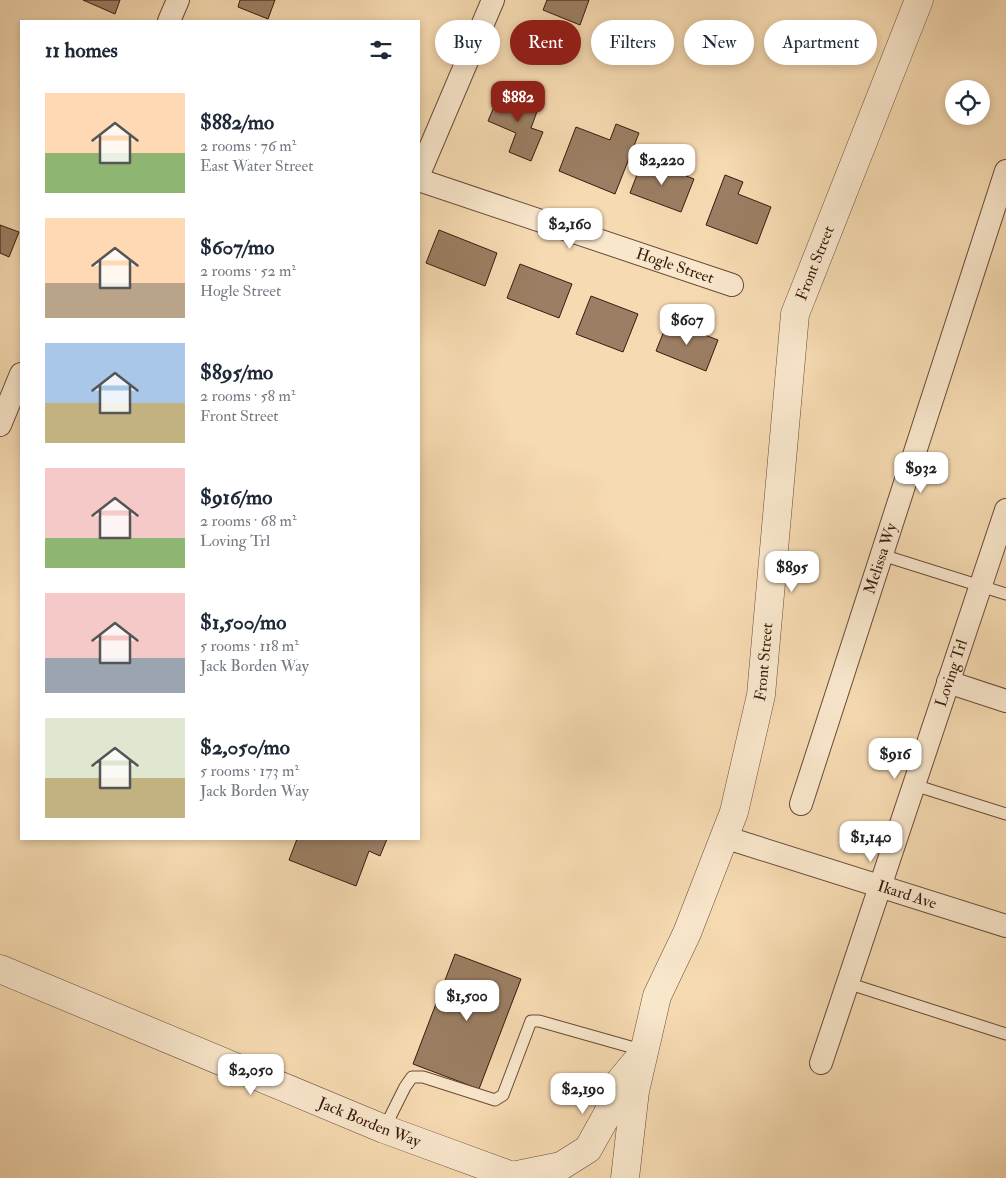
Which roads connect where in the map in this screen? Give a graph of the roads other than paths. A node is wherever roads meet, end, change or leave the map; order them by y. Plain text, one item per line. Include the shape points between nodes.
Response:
1 (178, 0) edge
2 (493, 0) edge
3 (919, 0) edge
4 (169, 20) edge
5 (1006, 171) edge
6 (420, 172) edge
7 (420, 180) edge
8 (732, 285) dead end
9 (20, 376) edge
10 (0, 425) edge
11 (1006, 510) edge
12 (882, 555) junction
13 (980, 586) junction
14 (1006, 594) edge
15 (948, 682) junction
16 (1006, 701) edge
17 (914, 785) junction
18 (801, 804) dead end
19 (1006, 814) edge
20 (724, 836) junction
21 (880, 886) junction
22 (1006, 926) edge
23 (0, 969) edge
24 (847, 983) junction
25 (1006, 1034) edge
26 (645, 1051) junction
27 (821, 1063) dead end
28 (384, 1129) junction
29 (515, 1177) edge
30 (626, 1178) edge

1 - 4 street
2 - 6 street
3 - 20 street, Front Street via 795,314 761,695 734,812
5 - 12 street, Melissa Wy
7 - 8 street, Hogle Street
9 - 10 street
11 - 13 street, Loving Trl
12 - 13 lane
12 - 18 street, Melissa Wy
13 - 14 lane
13 - 15 street, Loving Trl
15 - 16 street
15 - 17 street, Loving Trl
17 - 19 lane
17 - 21 street, Loving Trl
20 - 21 street, Ikard Ave
20 - 26 street, Front Street via 687,933 657,996
21 - 22 street, Ikard Ave
21 - 24 street, Loving Trl
23 - 28 street, Jack Borden Way
24 - 25 lane
24 - 27 street, Loving Trl
26 - 28 lane via 531,1021 503,1095 495,1100 423,1077 412,1077
26 - 29 street via 621,1080 588,1149 561,1166
26 - 30 street, Front Street via 635,1091
28 - 29 street, Jack Borden Way

